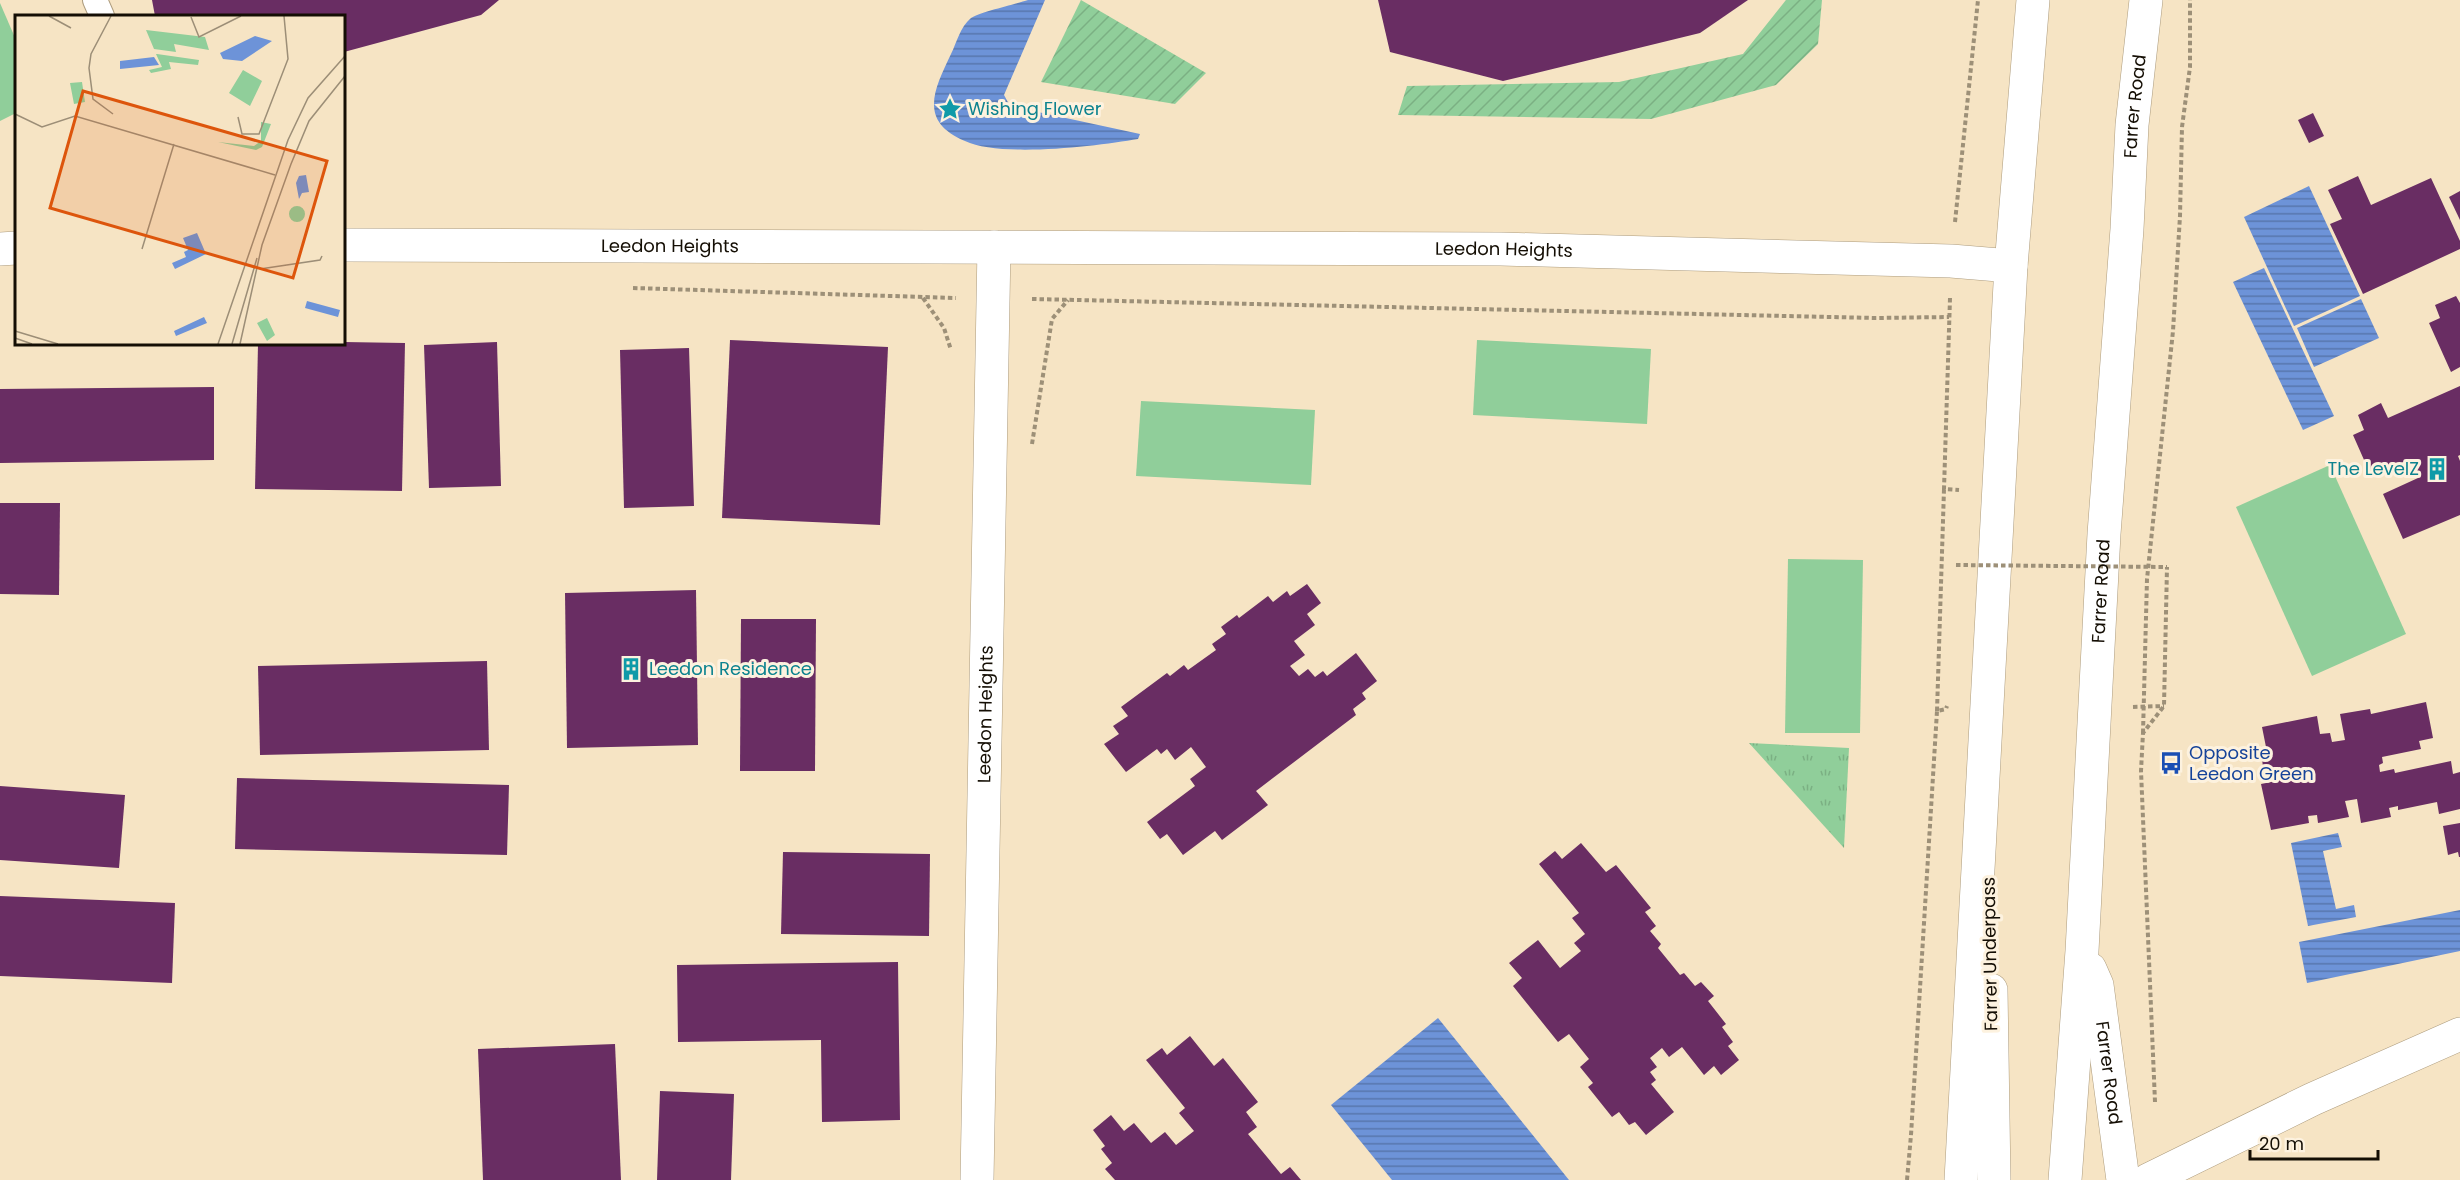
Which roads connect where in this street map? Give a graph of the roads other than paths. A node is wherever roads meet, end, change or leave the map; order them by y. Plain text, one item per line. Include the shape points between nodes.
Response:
1 (95, 0) edge
2 (2034, 0) edge
3 (2146, 0) edge
4 (102, 15) edge
5 (345, 245) edge
6 (994, 247) junction
7 (15, 248) edge
8 (0, 249) edge
9 (2011, 266) junction
10 (1986, 728) junction
11 (2082, 951) junction
12 (2460, 1034) edge
13 (977, 1180) edge
14 (1961, 1180) edge
15 (1994, 1180) edge
16 (2065, 1180) edge
17 (2123, 1180) edge
18 (2148, 1180) edge

1 - 4 lane
2 - 9 main road
3 - 11 main road, Farrer Road via 2132,125 2105,522
5 - 6 main road, Leedon Heights
6 - 9 main road, Leedon Heights via 1501,249
6 - 13 main road, Leedon Heights
7 - 8 main road
9 - 10 main road
10 - 14 main road
10 - 15 main road, Farrer Underpass
11 - 16 main road
11 - 17 main road, Farrer Road via 2097,985
12 - 18 main road via 2313,1099

